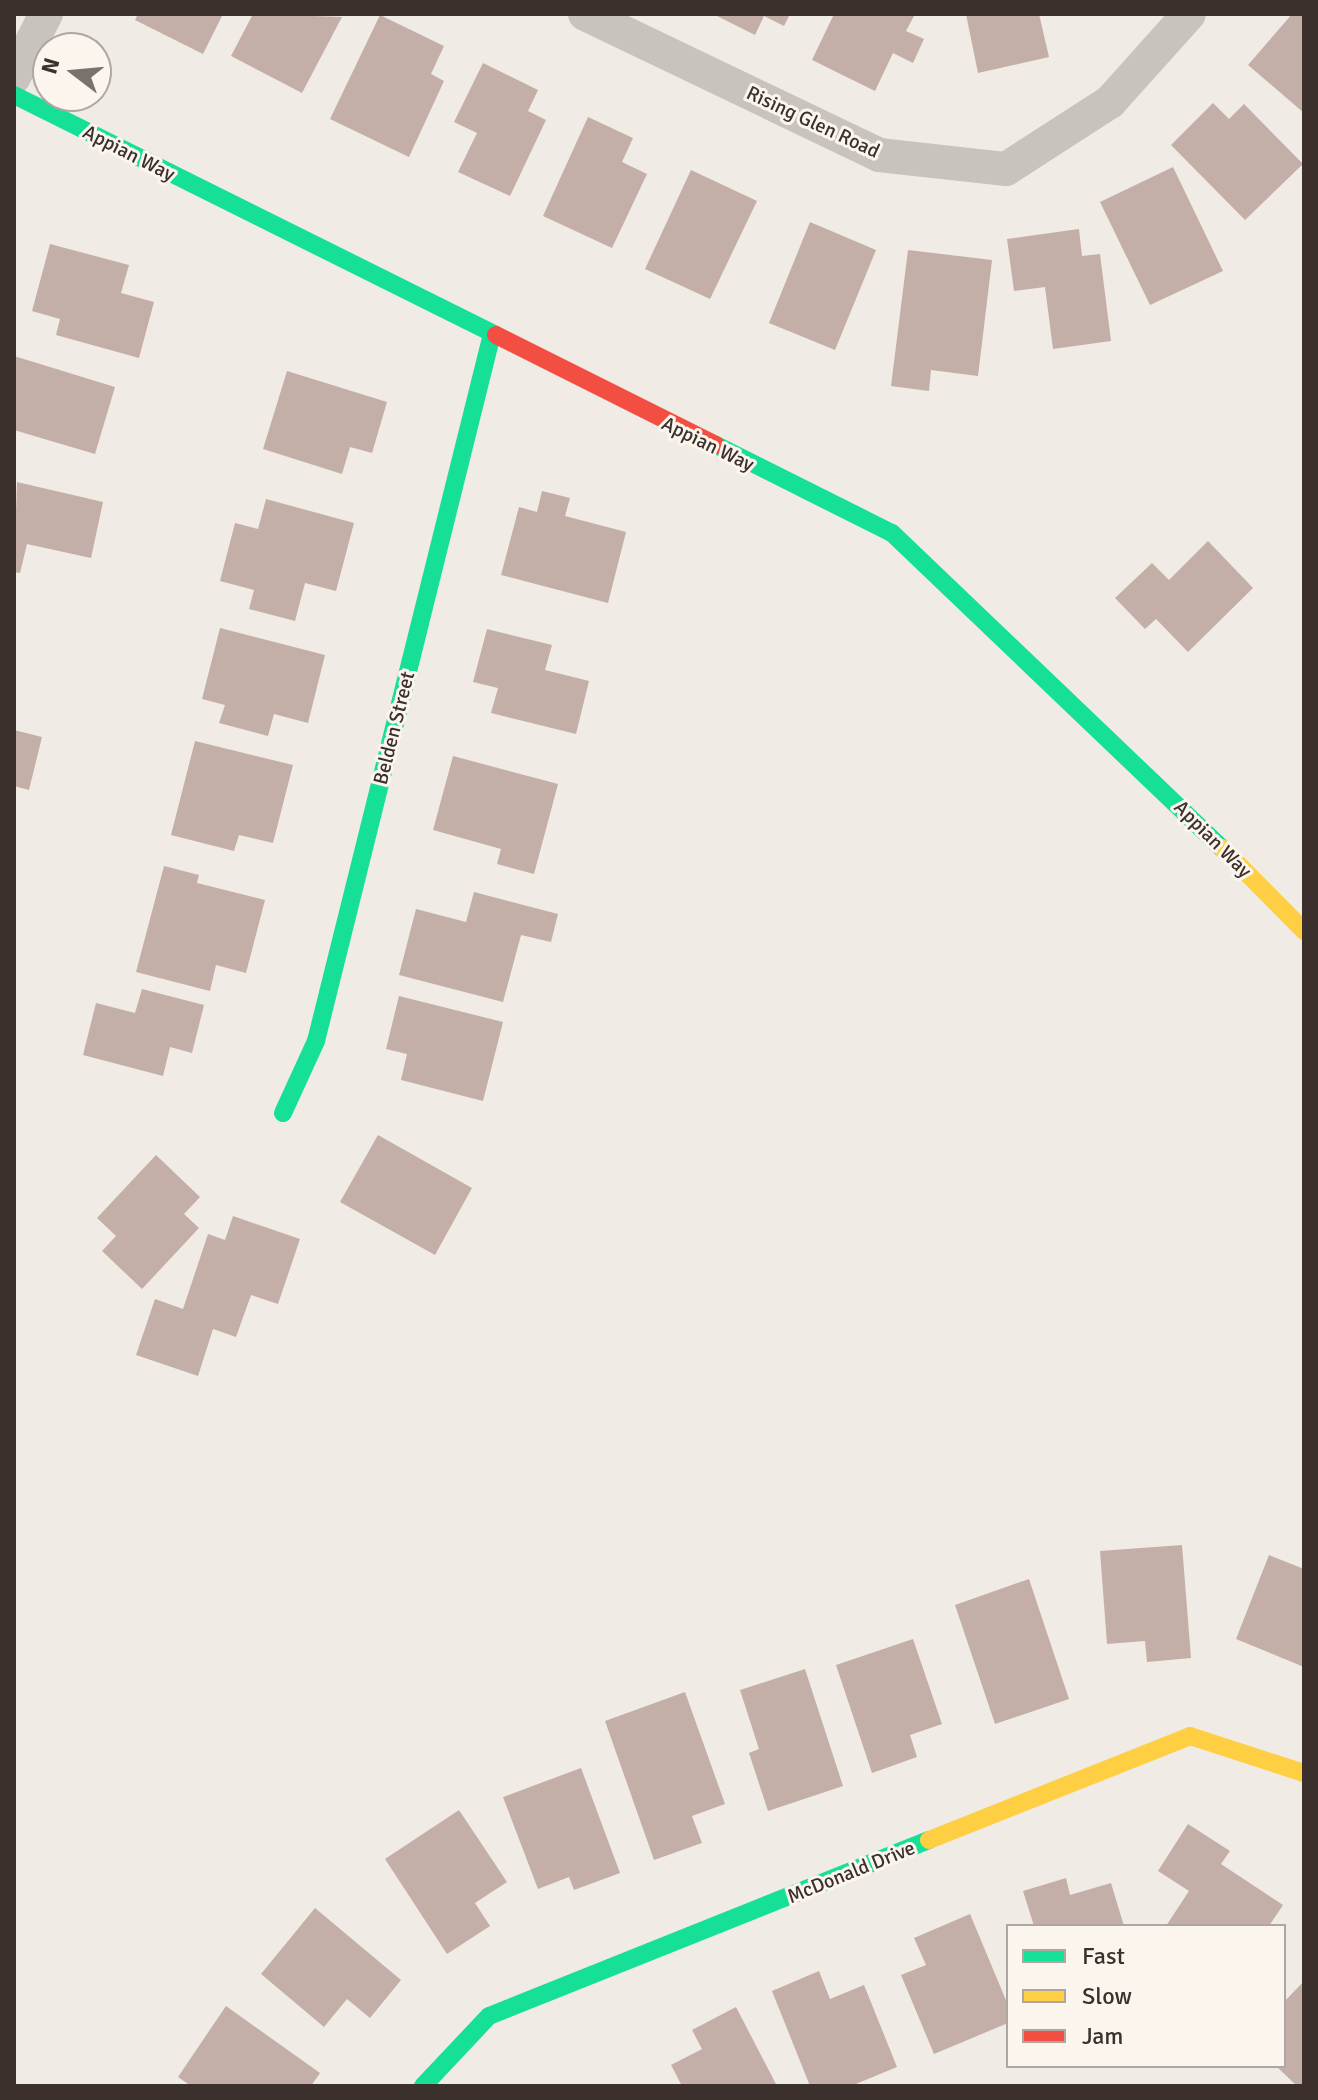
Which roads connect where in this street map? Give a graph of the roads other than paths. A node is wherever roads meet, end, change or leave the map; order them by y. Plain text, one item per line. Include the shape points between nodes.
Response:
1 (46, 14) edge
2 (585, 14) edge
3 (1189, 14) edge
4 (14, 77) edge
5 (14, 95) edge
6 (491, 338) junction
7 (1304, 931) edge
8 (283, 1113) dead end
9 (1304, 1773) edge
10 (423, 2086) edge

1 - 4 street
2 - 3 street, Rising Glen Road via 879,155 1006,169 1110,102
5 - 6 street, Appian Way
6 - 7 street, Appian Way via 892,533 1113,738
6 - 8 street, Belden Street via 316,1041
9 - 10 street, McDonald Drive via 1190,1736 489,2016

